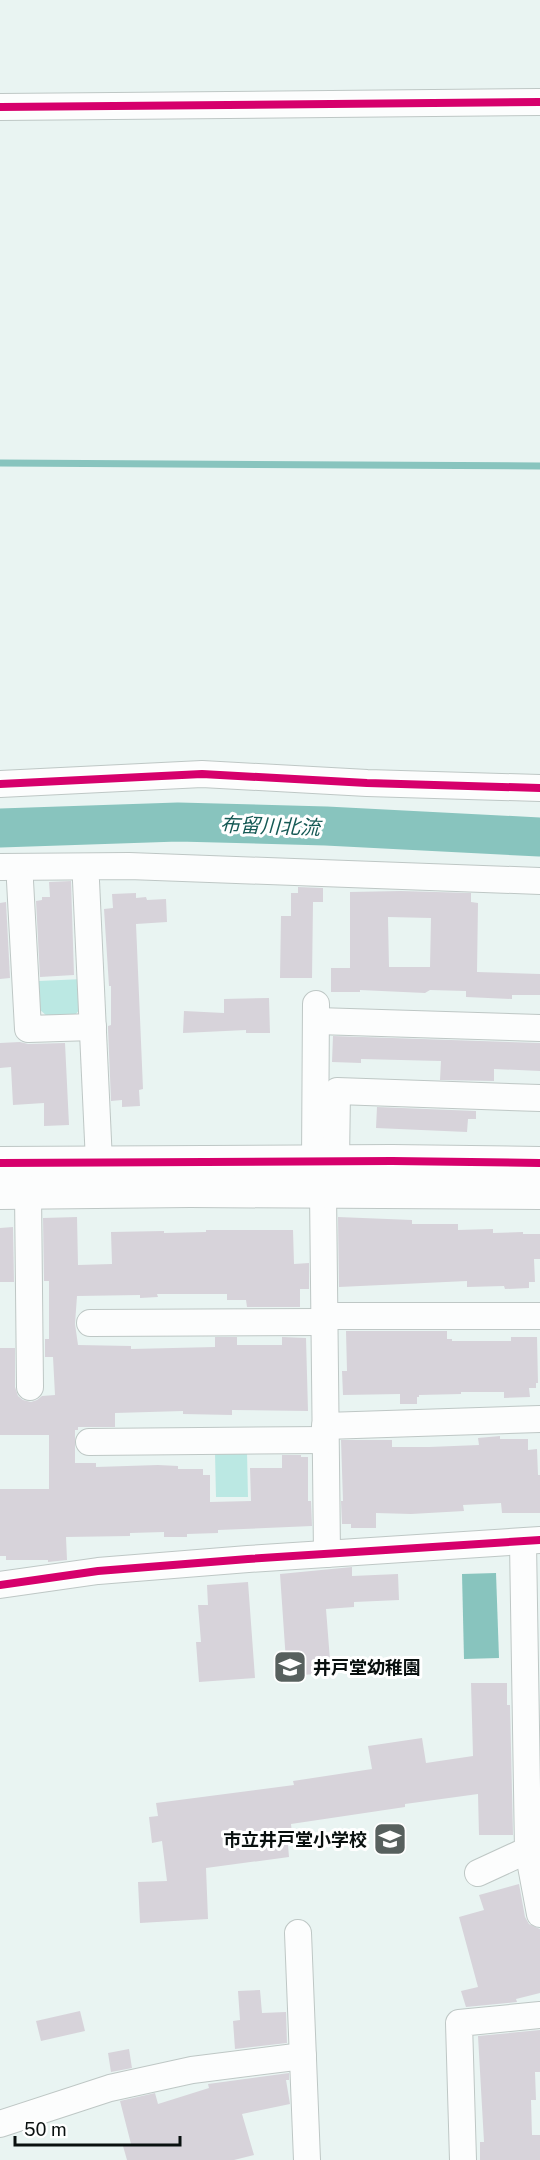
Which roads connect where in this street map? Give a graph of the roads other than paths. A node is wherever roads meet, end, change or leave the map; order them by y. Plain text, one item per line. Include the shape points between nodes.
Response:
1 (540, 102) edge
2 (0, 107) edge
3 (0, 784) edge
4 (540, 788) edge
5 (10, 874) edge
6 (86, 881) dead end
7 (540, 881) edge
8 (93, 1027) junction
9 (540, 1028) edge
10 (540, 1098) edge
11 (325, 1161) junction
12 (99, 1162) junction
13 (0, 1163) edge
14 (540, 1163) edge
15 (322, 1192) junction
16 (14, 1193) edge
17 (540, 1193) edge
18 (540, 1316) edge
19 (324, 1319) junction
20 (90, 1323) dead end
21 (30, 1387) dead end
22 (540, 1419) edge
23 (325, 1433) junction
24 (90, 1442) dead end
25 (532, 1541) edge
26 (327, 1554) junction
27 (0, 1585) edge
28 (533, 1756) edge
29 (528, 1850) junction
30 (478, 1873) dead end
31 (540, 1914) edge
32 (298, 1933) dead end
33 (540, 2015) edge
34 (303, 2056) junction
35 (0, 2124) edge
36 (307, 2160) edge
37 (463, 2160) edge

1 - 2 street
3 - 4 street via 202,774
5 - 7 street via 129,866
5 - 8 street via 28,1029
6 - 8 street
8 - 12 street
9 - 11 street via 316,1012
10 - 11 street via 337,1091
11 - 12 street
11 - 14 street
12 - 13 street
15 - 16 street
15 - 17 street
15 - 19 street
16 - 21 street
18 - 19 street
19 - 20 street
19 - 23 street
22 - 23 street
23 - 24 street
23 - 26 street
25 - 26 street
25 - 28 street
26 - 27 street via 98,1571
28 - 29 street
29 - 30 street
29 - 31 street
32 - 34 street
33 - 37 street via 459,2023
34 - 35 street via 192,2070 110,2088
34 - 36 street

